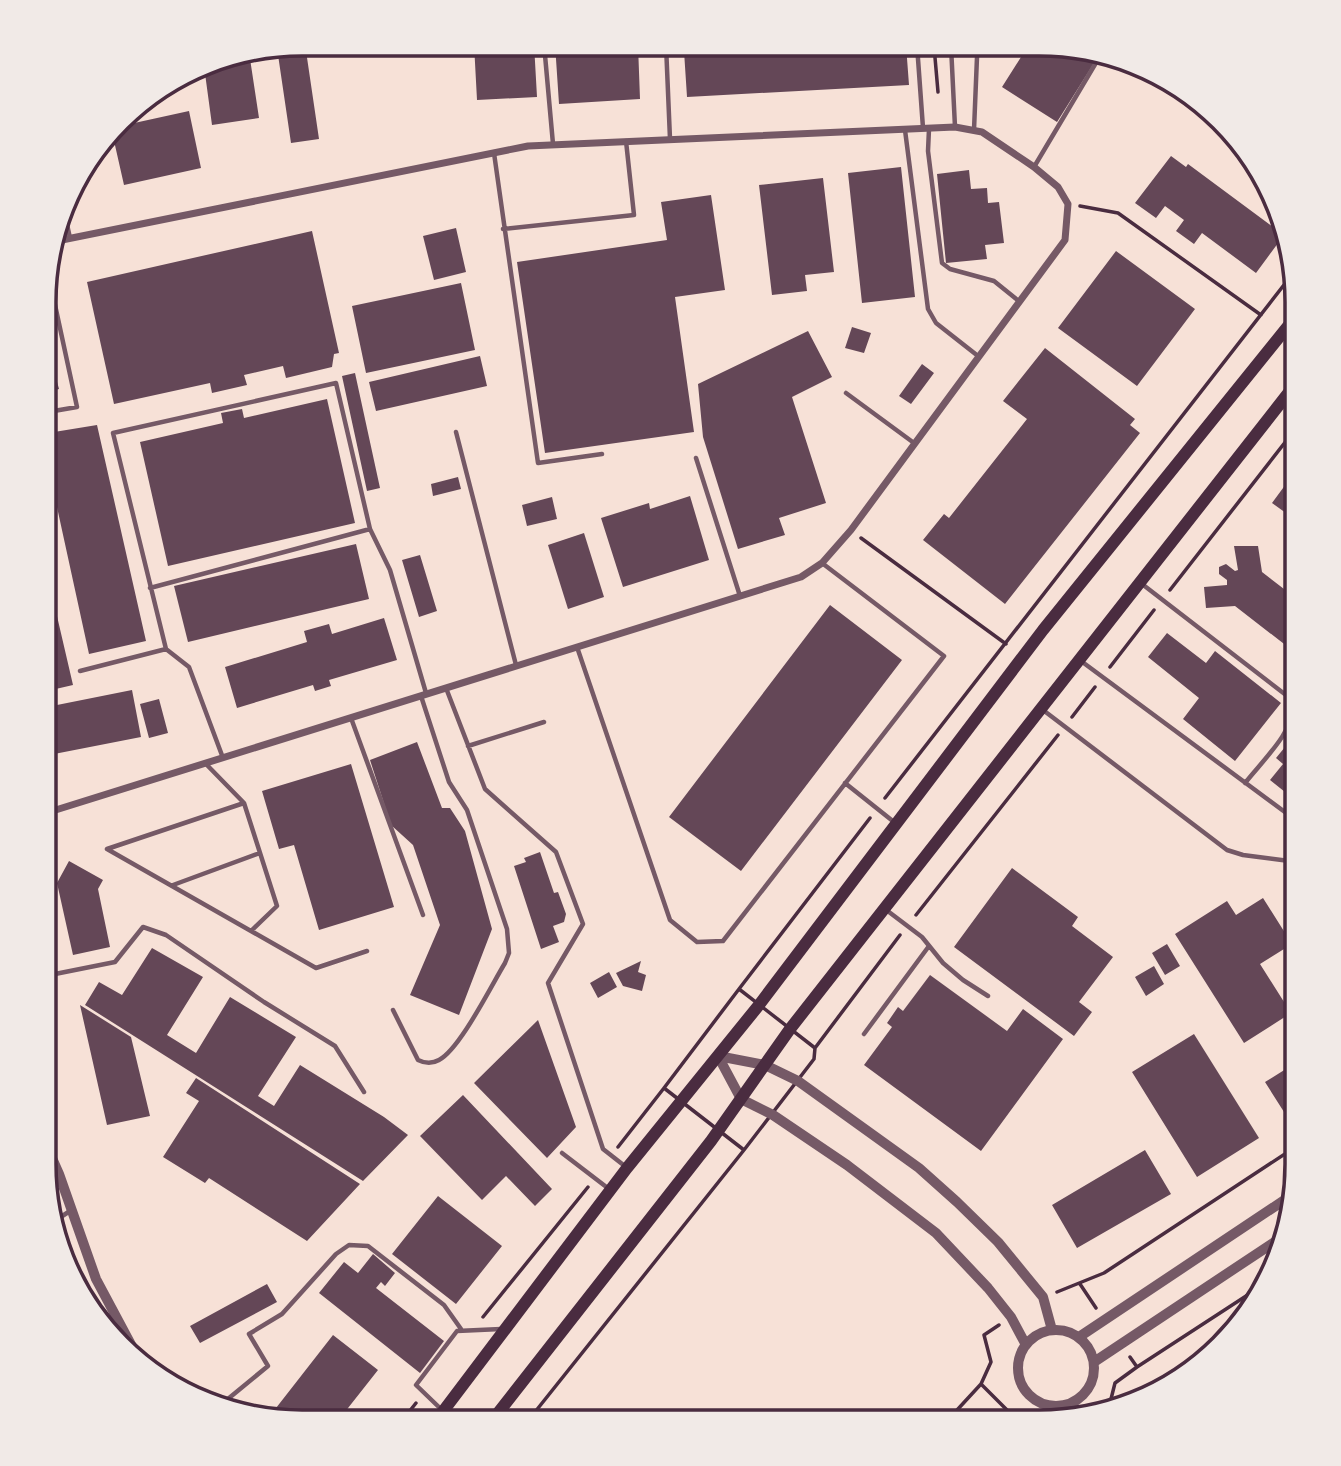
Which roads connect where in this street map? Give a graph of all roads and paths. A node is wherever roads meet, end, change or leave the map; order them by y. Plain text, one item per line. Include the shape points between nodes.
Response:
1 (666, 56) edge
2 (918, 56) edge
3 (935, 56) edge
4 (952, 56) edge
5 (977, 56) edge
6 (545, 57) edge
7 (1096, 63) edge
8 (942, 127) junction
9 (956, 127) junction
10 (926, 128) junction
11 (905, 129) junction
12 (974, 130) junction
13 (670, 139) junction
14 (626, 141) junction
15 (553, 144) junction
16 (494, 152) junction
17 (1034, 167) junction
18 (1068, 204) junction
19 (68, 227) edge
20 (503, 229) junction
21 (70, 238) junction
22 (64, 239) edge
23 (1284, 285) edge
24 (1020, 302) junction
25 (56, 312) edge
26 (1261, 315) junction
27 (1284, 331) edge
28 (979, 356) junction
29 (846, 393) dead end
30 (1284, 398) edge
31 (56, 411) edge
32 (456, 432) dead end
33 (915, 444) junction
34 (602, 454) dead end
35 (696, 458) dead end
36 (370, 529) junction
37 (851, 530) junction
38 (822, 563) junction
39 (1140, 583) junction
40 (150, 588) junction
41 (740, 597) junction
42 (1006, 644) junction
43 (577, 647) junction
44 (166, 649) junction
45 (1080, 660) junction
46 (516, 666) junction
47 (80, 671) dead end
48 (446, 688) junction
49 (1284, 694) edge
50 (424, 695) junction
51 (1042, 709) junction
52 (351, 718) junction
53 (544, 722) dead end
54 (1285, 734) edge
55 (468, 746) junction
56 (223, 758) junction
57 (205, 763) junction
58 (845, 783) junction
59 (1245, 783) junction
60 (244, 803) junction
61 (877, 808) junction
62 (57, 810) edge
63 (1285, 812) edge
64 (896, 824) junction
65 (260, 853) junction
66 (1285, 861) edge
67 (172, 886) junction
68 (884, 908) junction
69 (423, 915) dead end
70 (251, 931) junction
71 (929, 946) junction
72 (367, 951) dead end
73 (57, 974) edge
74 (740, 989) junction
75 (988, 996) dead end
76 (759, 1005) junction
77 (393, 1010) dead end
78 (790, 1029) junction
79 (864, 1034) dead end
80 (718, 1056) junction
81 (765, 1065) junction
82 (799, 1081) junction
83 (664, 1088) junction
84 (364, 1092) dead end
85 (741, 1099) junction
86 (681, 1100) junction
87 (773, 1115) junction
88 (719, 1130) junction
89 (744, 1150) junction
90 (562, 1153) dead end
91 (1285, 1154) edge
92 (611, 1155) junction
93 (627, 1168) junction
94 (57, 1169) edge
95 (595, 1178) junction
96 (610, 1189) junction
97 (1282, 1202) edge
98 (71, 1211) junction
99 (62, 1216) edge
100 (1271, 1245) edge
101 (1043, 1297) junction
102 (1011, 1317) junction
103 (114, 1323) edge
104 (119, 1324) junction
105 (461, 1329) junction
106 (474, 1329) junction
107 (505, 1329) junction
108 (1052, 1330) junction
109 (125, 1335) edge
110 (1079, 1337) junction
111 (1026, 1345) junction
112 (1094, 1362) junction
113 (1137, 1367) dead end
114 (981, 1384) junction
115 (424, 1393) junction
116 (228, 1399) edge
117 (1111, 1399) edge
118 (1073, 1402) junction
119 (1076, 1407) edge
120 (958, 1409) edge
121 (1006, 1409) edge
122 (411, 1410) edge
123 (435, 1410) edge
124 (444, 1410) edge
125 (501, 1410) edge
126 (537, 1410) edge

1 - 13 lane
2 - 10 lane
3 - 8 path
4 - 9 lane
5 - 12 lane
6 - 15 lane
7 - 17 lane
8 - 9 street
8 - 10 street
9 - 12 street
10 - 11 street
10 - 24 lane via 942,263 994,281
11 - 13 street
11 - 28 lane via 929,309 936,323
12 - 17 street
13 - 14 street
14 - 15 street
14 - 20 lane via 634,215
15 - 16 street
16 - 20 lane
16 - 21 street
17 - 18 street via 1058,187
18 - 24 street via 1066,240
18 - 26 path via 1118,213
19 - 21 lane
20 - 34 lane via 538,463
21 - 22 street
23 - 26 path
24 - 28 street
25 - 31 lane via 77,407
26 - 42 path
27 - 64 main road via 1043,630
28 - 33 street
29 - 33 lane
30 - 39 main road
32 - 46 lane
33 - 37 street
35 - 41 lane
36 - 40 lane
36 - 40 lane via 336,383 113,433
36 - 50 lane via 390,569
37 - 38 street
37 - 42 path
38 - 41 street via 801,577
38 - 58 lane via 944,656
39 - 45 main road
39 - 49 lane
40 - 44 lane
41 - 43 street
42 - 61 path
43 - 46 street
43 - 58 lane via 670,920 697,943 723,941
44 - 47 lane
44 - 56 lane via 189,667
45 - 51 main road
45 - 59 lane
46 - 48 street
48 - 50 street
48 - 55 lane
50 - 52 street
50 - 77 lane via 449,782 467,810 507,929 509,953 456,1044 440,1059 418,1060
51 - 66 lane via 1227,850
51 - 68 main road
52 - 56 street
52 - 69 lane
53 - 55 lane
54 - 59 lane
55 - 92 lane via 485,789 556,852 583,924 548,983 603,1149
56 - 57 street
57 - 60 lane
57 - 62 street
58 - 61 lane
59 - 63 lane
60 - 65 lane
60 - 67 lane via 107,849
61 - 64 lane
61 - 74 path
64 - 76 main road
65 - 67 lane
65 - 70 lane via 277,906
67 - 70 lane
68 - 71 lane
68 - 78 main road
70 - 72 lane via 316,968
71 - 75 lane via 953,972
71 - 79 lane
73 - 84 lane via 115,962 143,928 166,935 335,1046
74 - 76 path
74 - 83 path
76 - 78 path
76 - 80 main road
78 - 81 main road
78 - 82 path via 815,1048 814,1059
80 - 81 street
80 - 85 street
80 - 86 main road
81 - 82 street
81 - 85 main road
82 - 87 path
82 - 101 street via 919,1168 998,1242
83 - 86 path
83 - 92 path
85 - 87 street
85 - 88 main road
86 - 88 path
86 - 93 main road
87 - 89 path
87 - 102 street via 936,1233
88 - 89 path
88 - 125 main road
89 - 126 path
90 - 95 lane
91 - 101 path via 1104,1273
92 - 93 lane
93 - 96 main road
94 - 98 street
95 - 96 lane
95 - 106 path
96 - 107 main road
97 - 110 street
98 - 99 lane
98 - 104 street via 96,1279
100 - 112 street
101 - 108 street
102 - 111 street
102 - 114 path via 984,1335 990,1362
103 - 104 lane
104 - 109 street
105 - 106 lane
105 - 115 lane via 416,1385
105 - 116 lane via 444,1305 368,1246 349,1245 282,1314 249,1334 268,1366
106 - 107 lane
107 - 124 main road
108 - 110 street
108 - 111 street
110 - 112 street
111 - 118 street via 1019,1376 1030,1395 1050,1405
112 - 118 street via 1091,1383
113 - 117 path via 1115,1383
114 - 120 path
114 - 121 path
115 - 122 path
115 - 123 lane
118 - 119 street

